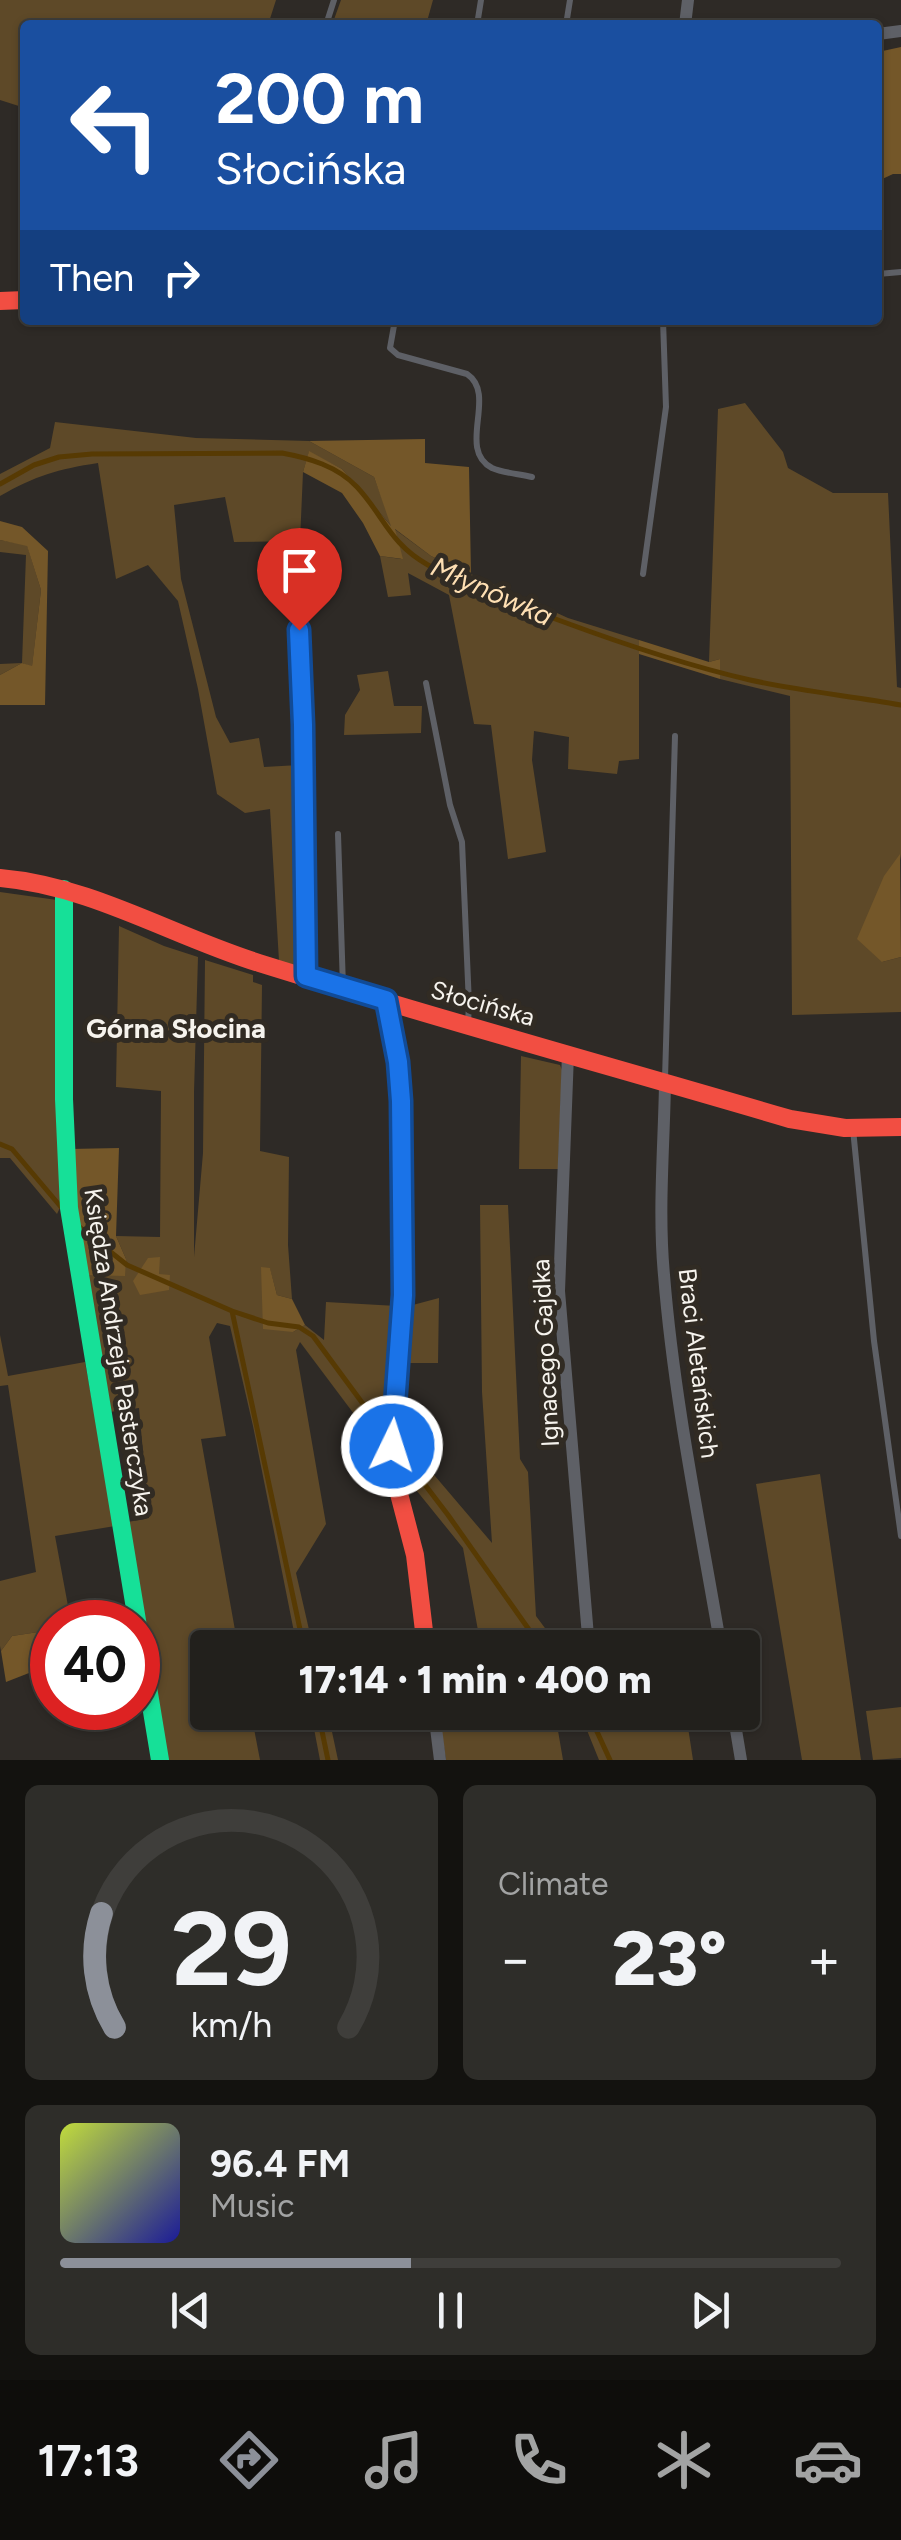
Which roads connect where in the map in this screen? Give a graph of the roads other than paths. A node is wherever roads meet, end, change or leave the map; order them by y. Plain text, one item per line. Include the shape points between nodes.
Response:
1 (394, 325) edge
2 (663, 325) edge
3 (532, 477) dead end
4 (643, 574) dead end
5 (298, 596) dead end
6 (426, 683) dead end
7 (675, 736) dead end
8 (338, 834) dead end
9 (0, 878) edge
10 (64, 888) junction
11 (306, 976) junction
12 (344, 988) junction
13 (386, 1000) junction
14 (468, 1025) junction
15 (568, 1054) junction
16 (664, 1082) junction
17 (901, 1127) edge
18 (853, 1128) junction
19 (901, 1536) edge
20 (424, 1630) edge
21 (588, 1630) edge
22 (719, 1630) edge
23 (436, 1730) edge
24 (736, 1730) edge
25 (160, 1760) edge
26 (440, 1760) edge
27 (741, 1760) edge

1 - 3 lane via 390,348 398,355 475,379 476,445 483,460
2 - 4 lane via 666,406
5 - 11 lane
6 - 14 lane via 462,842
7 - 16 lane
8 - 12 lane
9 - 10 street, Słocińska
10 - 11 street, Słocińska via 201,944
10 - 25 street, Księdza Andrzeja Pasterczyka via 68,1208
11 - 12 street, Słocińska
12 - 13 street, Słocińska
13 - 14 street, Słocińska
13 - 20 street via 401,1101 403,1295 392,1467
14 - 15 street, Słocińska
15 - 16 street, Słocińska
15 - 21 street, Ignacego Gajdka via 559,1290
16 - 18 street, Słocińska via 790,1119
16 - 22 street, Braci Aletańskich via 663,1272
17 - 18 street, Słocińska
18 - 19 lane
23 - 26 street
24 - 27 street

